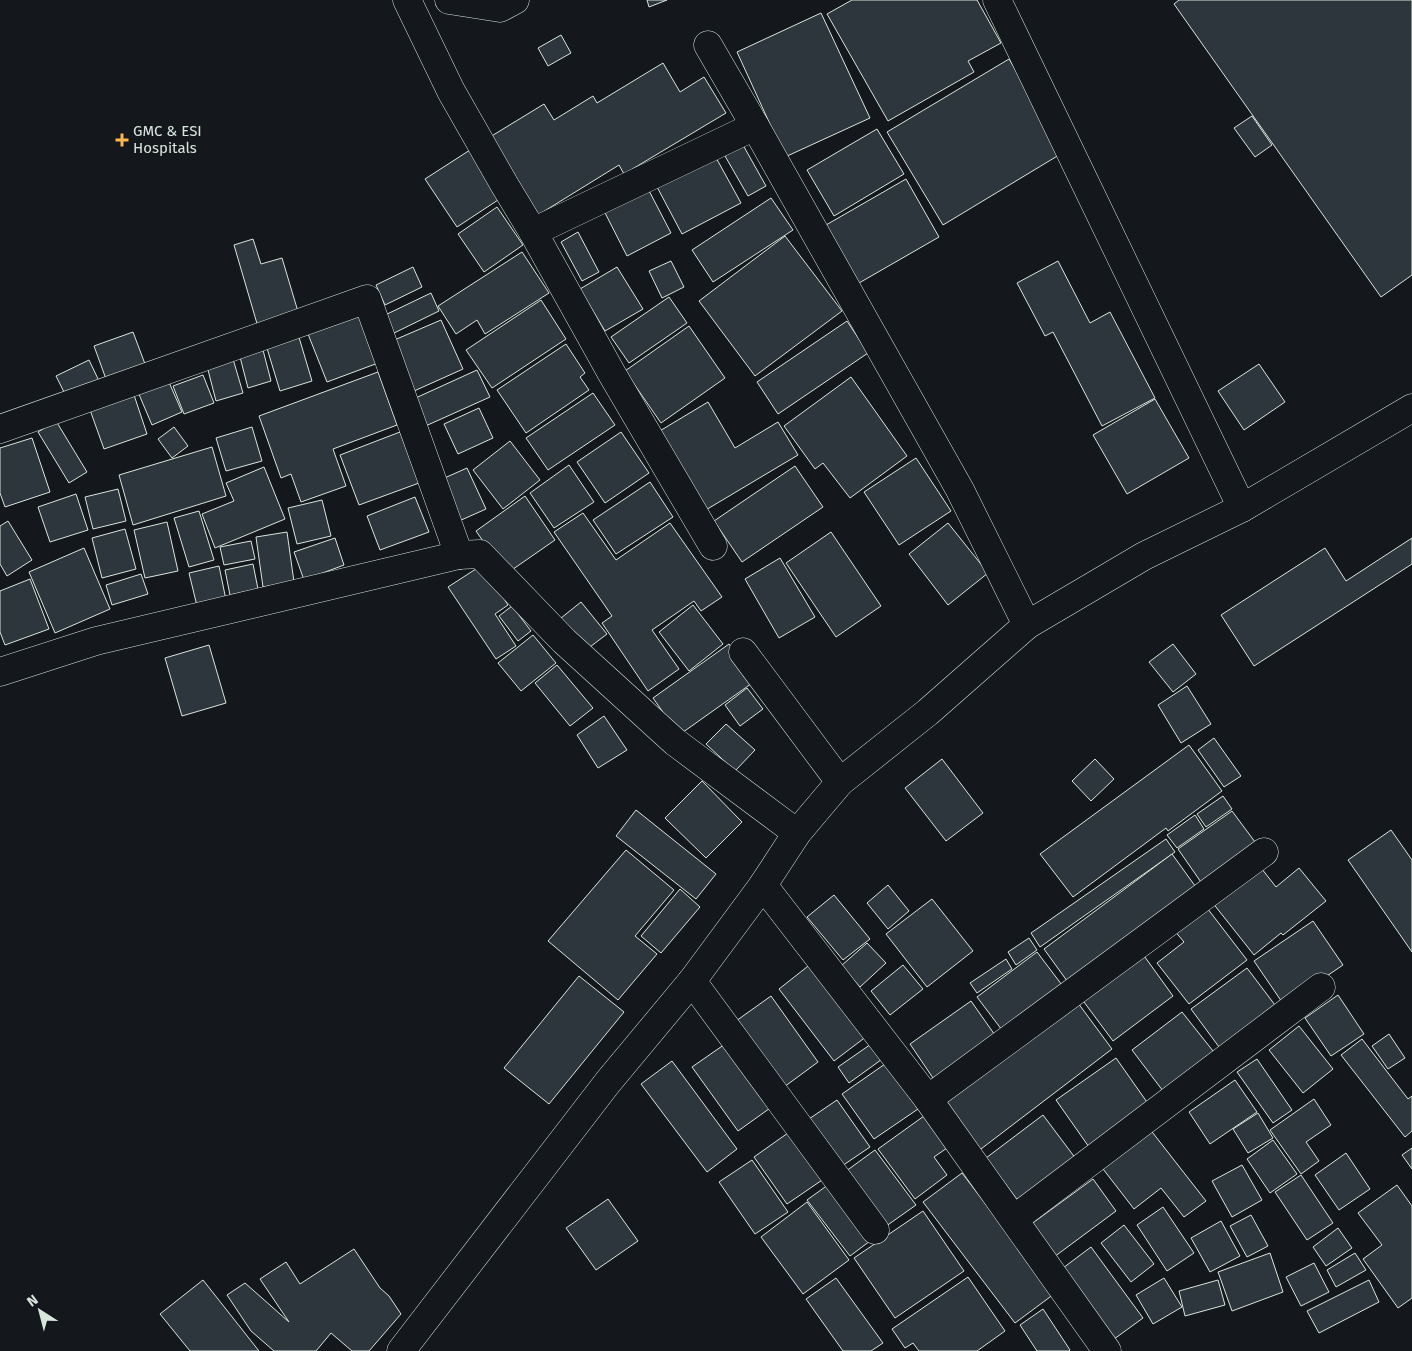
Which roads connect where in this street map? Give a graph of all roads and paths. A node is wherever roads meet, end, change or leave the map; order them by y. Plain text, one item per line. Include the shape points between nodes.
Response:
1 (406, 0) edge
2 (450, 0) edge
3 (515, 0) edge
4 (997, 0) edge
5 (708, 45) dead end
6 (755, 126) junction
7 (534, 232) junction
8 (1412, 408) edge
9 (0, 429) edge
10 (1242, 508) junction
11 (713, 546) dead end
12 (459, 555) junction
13 (1027, 625) junction
14 (743, 652) dead end
15 (0, 672) edge
16 (840, 782) junction
17 (797, 833) junction
18 (1264, 852) dead end
19 (762, 885) junction
20 (692, 981) junction
21 (1321, 987) dead end
22 (928, 1099) junction
23 (1014, 1219) junction
24 (875, 1230) dead end
25 (401, 1351) edge
26 (1107, 1351) edge

1 - 7 street via 451,91
2 - 3 street via 500,8
4 - 10 street
5 - 6 street
6 - 7 street
6 - 13 street via 960,490
7 - 11 street via 612,374
8 - 10 street
9 - 12 street via 367,299
10 - 13 street via 1144,556
12 - 15 street via 96,641
12 - 17 street via 480,554 564,641 675,742
13 - 16 street via 928,712
14 - 16 street
16 - 17 street
17 - 19 street
18 - 22 street
19 - 20 street
19 - 22 street
20 - 24 street
20 - 25 street via 608,1082
21 - 23 street
22 - 23 street
23 - 26 street

